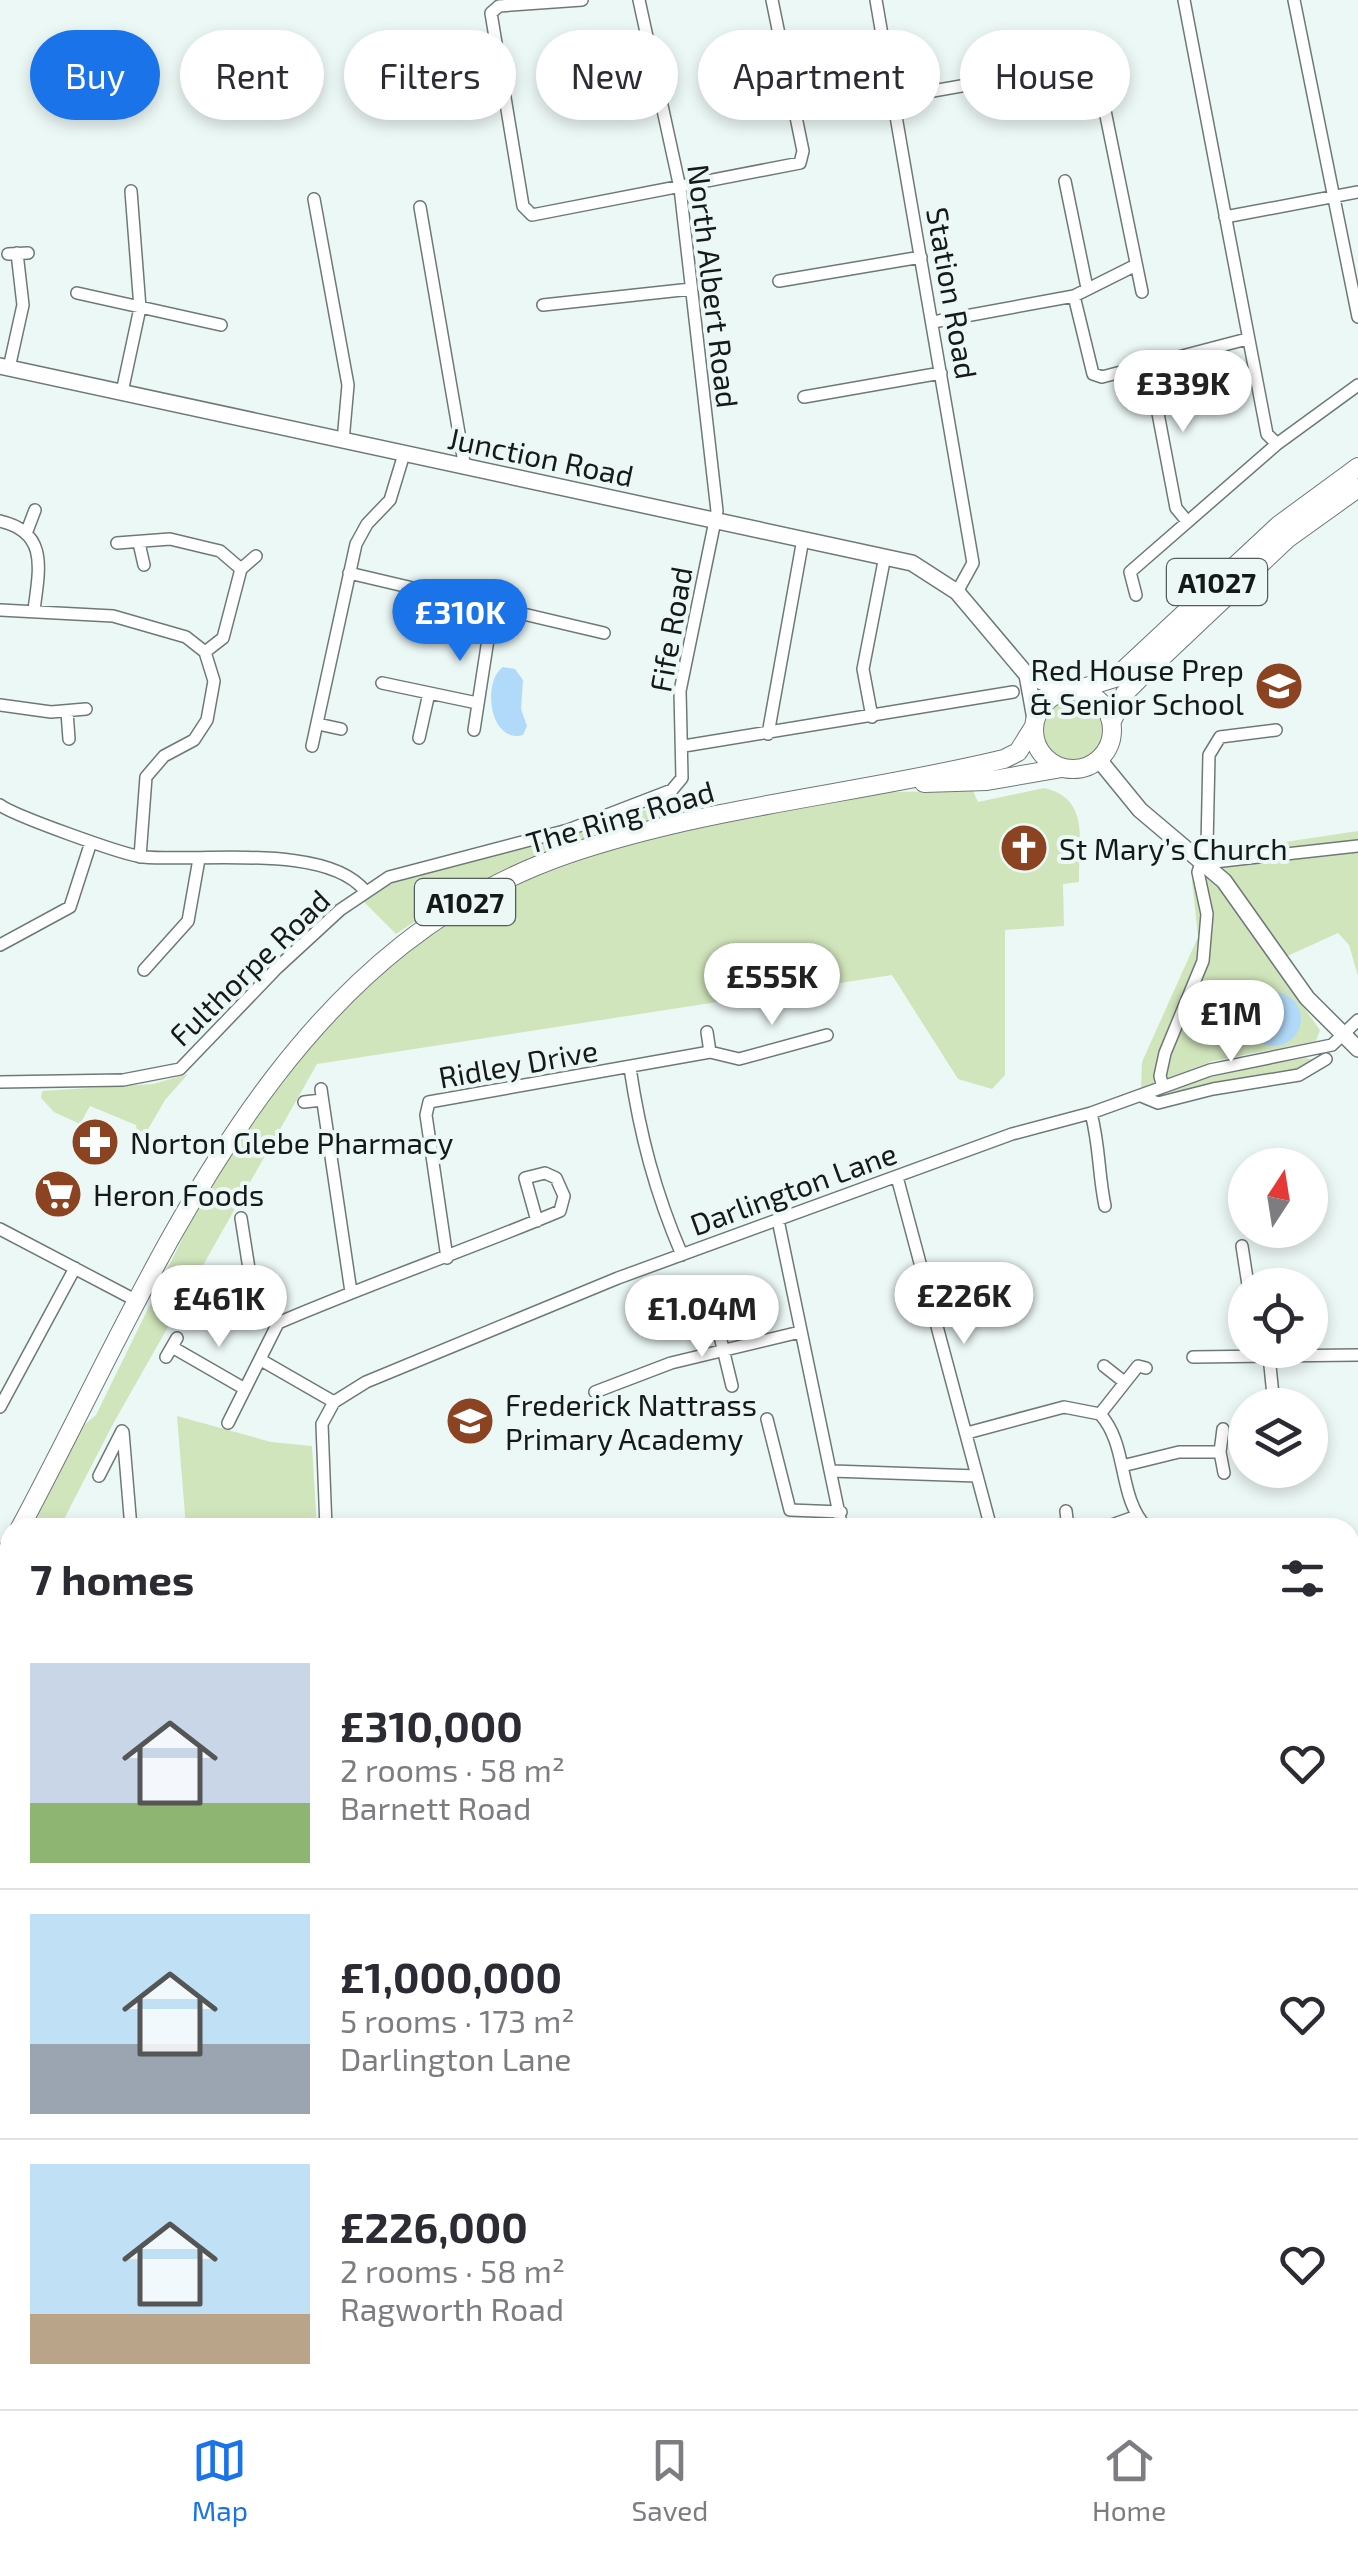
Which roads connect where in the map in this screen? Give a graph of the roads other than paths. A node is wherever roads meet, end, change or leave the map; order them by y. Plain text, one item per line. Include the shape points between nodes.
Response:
1 (582, 0) edge
2 (639, 0) edge
3 (772, 0) edge
4 (876, 0) edge
5 (1184, 0) edge
6 (1294, 0) edge
7 (779, 30) edge
8 (881, 30) edge
9 (798, 120) edge
10 (898, 120) edge
11 (1107, 120) edge
12 (1065, 181) dead end
13 (680, 188) junction
14 (132, 191) dead end
15 (1358, 192) edge
16 (1333, 196) junction
17 (314, 199) dead end
18 (420, 207) dead end
19 (1225, 217) junction
20 (18, 254) dead end
21 (921, 257) junction
22 (1136, 265) junction
23 (780, 281) dead end
24 (1088, 288) junction
25 (692, 289) junction
26 (1142, 292) dead end
27 (76, 294) dead end
28 (1074, 296) junction
29 (543, 306) dead end
30 (140, 308) junction
31 (1358, 317) edge
32 (933, 322) junction
33 (222, 325) dead end
34 (1247, 339) junction
35 (1149, 366) junction
36 (5, 367) edge
37 (942, 373) junction
38 (1358, 385) edge
39 (122, 392) junction
40 (804, 396) dead end
41 (342, 441) junction
42 (1276, 444) junction
43 (404, 454) junction
44 (1358, 467) edge
45 (465, 468) junction
46 (1358, 488) edge
47 (35, 510) dead end
48 (1186, 520) junction
49 (0, 521) edge
50 (715, 521) junction
51 (27, 531) junction
52 (803, 539) junction
53 (116, 543) dead end
54 (138, 543) junction
55 (256, 556) dead end
56 (884, 556) junction
57 (144, 565) dead end
58 (241, 568) junction
59 (349, 573) junction
60 (957, 592) junction
61 (1136, 595) dead end
62 (493, 606) junction
63 (0, 610) edge
64 (34, 610) junction
65 (604, 633) dead end
66 (205, 652) junction
67 (1028, 675) junction
68 (382, 683) dead end
69 (1069, 691) junction
70 (1013, 692) dead end
71 (429, 693) junction
72 (477, 703) junction
73 (0, 704) edge
74 (86, 710) dead end
75 (67, 712) junction
76 (872, 717) junction
77 (1112, 721) junction
78 (1034, 723) junction
79 (318, 724) junction
80 (341, 729) dead end
81 (474, 730) dead end
82 (1276, 730) dead end
83 (768, 734) junction
84 (419, 738) dead end
85 (69, 740) dead end
86 (312, 746) dead end
87 (684, 746) junction
88 (1100, 761) junction
89 (1062, 768) junction
90 (898, 782) junction
91 (4, 809) edge
92 (0, 824) edge
93 (91, 842) junction
94 (1358, 846) edge
95 (140, 857) junction
96 (199, 859) junction
97 (1204, 862) junction
98 (365, 891) junction
99 (0, 945) edge
100 (162, 951) junction
101 (175, 962) dead end
102 (144, 970) dead end
103 (1358, 1020) edge
104 (707, 1032) dead end
105 (828, 1034) dead end
106 (1344, 1034) junction
107 (1358, 1049) edge
108 (710, 1052) junction
109 (1326, 1059) junction
110 (630, 1068) junction
111 (0, 1082) edge
112 (1164, 1088) junction
113 (1141, 1096) junction
114 (304, 1102) dead end
115 (1091, 1113) junction
116 (897, 1177) junction
117 (1105, 1206) dead end
118 (241, 1218) dead end
119 (778, 1220) junction
120 (537, 1221) dead end
121 (0, 1229) edge
122 (244, 1239) junction
123 (228, 1242) dead end
124 (682, 1255) junction
125 (447, 1258) junction
126 (75, 1268) junction
127 (350, 1292) junction
128 (137, 1301) junction
129 (278, 1323) junction
130 (717, 1324) dead end
131 (800, 1332) junction
132 (172, 1347) dead end
133 (720, 1350) junction
134 (1228, 1355) edge
135 (1328, 1355) edge
136 (1358, 1355) edge
137 (1193, 1358) dead end
138 (260, 1360) junction
139 (1104, 1366) dead end
140 (1146, 1368) dead end
141 (1124, 1381) junction
142 (732, 1386) dead end
143 (245, 1389) junction
144 (595, 1392) dead end
145 (334, 1402) junction
146 (0, 1407) edge
147 (1100, 1414) junction
148 (767, 1419) dead end
149 (228, 1423) dead end
150 (1224, 1429) dead end
151 (967, 1433) junction
152 (1220, 1452) junction
153 (1122, 1466) junction
154 (832, 1471) junction
155 (1224, 1473) dead end
156 (99, 1476) dead end
157 (977, 1476) junction
158 (1066, 1511) dead end
159 (840, 1512) junction
160 (1137, 1516) joint
161 (25, 1518) edge
162 (129, 1518) edge
163 (325, 1518) edge
164 (841, 1518) edge
165 (988, 1518) edge
166 (1067, 1518) edge
167 (1131, 1518) edge

1 - 13 street via 499,6 491,20 523,206 536,214
2 - 13 street, North Albert Road
3 - 7 street
4 - 8 street, Station Road
5 - 19 street
6 - 16 street
9 - 13 street via 804,152 795,166
10 - 21 street, Station Road
11 - 22 street
12 - 24 street
13 - 25 street, North Albert Road
14 - 30 street
15 - 16 street
16 - 19 street
16 - 31 street
17 - 41 street via 348,385
18 - 45 street
19 - 34 street
20 - 36 street via 23,306
21 - 23 street
21 - 32 street, Station Road
22 - 24 street
22 - 26 street
24 - 28 street
25 - 29 street
25 - 50 street, North Albert Road
27 - 30 street
28 - 32 street
28 - 35 street via 1093,374
30 - 33 street
30 - 39 street
32 - 37 street, Station Road
34 - 35 street
34 - 42 street via 1267,434
35 - 48 street via 1176,508
36 - 39 main road, Junction Road
37 - 40 street
37 - 60 street, Station Road via 973,563
38 - 42 street
39 - 41 main road, Junction Road
41 - 43 main road, Junction Road
42 - 48 street
43 - 45 main road, Junction Road
43 - 59 street via 394,492 360,534
44 - 69 main road, A1027 via 1279,524 1115,678
45 - 50 main road, Junction Road
46 - 77 main road, A1027 via 1248,575 1125,692
47 - 51 street
48 - 61 street via 1130,572
49 - 51 street
50 - 52 main road, Junction Road
50 - 87 street, Fife Road via 680,691
51 - 64 street via 40,553
52 - 56 main road, Junction Road
52 - 83 street
53 - 54 street
54 - 57 street
54 - 58 street via 158,538 213,548
55 - 58 street
56 - 60 main road, Junction Road via 922,567
56 - 76 street via 863,669
58 - 66 street via 223,638
59 - 62 street
59 - 79 street
60 - 67 main road, Junction Road
62 - 65 street
62 - 72 street
63 - 64 street
64 - 66 street via 113,616 186,638
66 - 95 street via 214,681 207,720 194,740 164,756 146,777
67 - 69 main road, Junction Road
67 - 78 main road
68 - 71 street
69 - 77 main road via 1100,701
69 - 78 main road, A1027 via 1042,706
70 - 76 street
71 - 72 street
71 - 84 street
72 - 81 street
73 - 75 street
74 - 75 street
75 - 85 street
76 - 83 street
77 - 88 main road, A1027
78 - 89 main road via 1042,753
78 - 90 main road, The Ring Road / A1027 via 1018,752 1004,760
79 - 80 street
79 - 86 street
82 - 97 street via 1220,737 1214,744
83 - 87 street
87 - 98 street, Fulthorpe Road via 682,778 672,790 568,830 390,877
88 - 89 main road, A1027
88 - 97 main road via 1140,810
89 - 90 main road, The Ring Road / A1027 via 986,782
90 - 128 main road, The Ring Road / A1027 via 622,838 523,872 440,919 349,990 290,1054 232,1136
91 - 92 street
91 - 93 street
93 - 95 street
93 - 99 street via 70,906
94 - 97 street
95 - 96 street
96 - 98 street via 326,865 352,876
96 - 100 street via 188,922
97 - 106 main road via 1306,998
97 - 112 street via 1198,872 1208,914 1202,960 1169,1041 1160,1076
98 - 111 street, Fulthorpe Road via 277,968 180,1069 123,1080
100 - 101 street
100 - 102 street
103 - 106 street, Darlington Lane
104 - 108 street
105 - 108 street, Ridley Drive via 738,1059
106 - 107 main road
106 - 109 street, Darlington Lane
108 - 110 street, Ridley Drive
109 - 112 street, Darlington Lane via 1237,1063
109 - 113 street via 1299,1076 1158,1103
110 - 124 street via 654,1189
110 - 125 street, Ridley Drive via 429,1102
112 - 113 street, Darlington Lane
113 - 115 street, Darlington Lane
114 - 127 street via 321,1094
115 - 116 street, Darlington Lane
115 - 117 street
116 - 119 street, Darlington Lane
116 - 151 street
118 - 122 street
119 - 124 street, Darlington Lane
119 - 131 street
120 - 125 street
121 - 126 street
122 - 123 street
122 - 129 street via 253,1294
124 - 145 street, Darlington Lane via 366,1382
125 - 127 street
126 - 128 street
126 - 146 street
127 - 129 street
128 - 161 main road, A1027
129 - 138 street
130 - 133 street
131 - 133 street
131 - 154 street
132 - 143 street
133 - 142 street
133 - 144 street
134 - 137 street
135 - 136 street
138 - 143 street
138 - 145 street
139 - 141 street
140 - 141 street via 1138,1366
141 - 147 street
143 - 149 street
145 - 163 street via 322,1424 320,1448
147 - 151 street via 1064,1407
147 - 153 street
148 - 159 street via 783,1511
150 - 152 street
151 - 157 street
152 - 153 street via 1179,1452
152 - 155 street
153 - 160 street
154 - 157 street
154 - 159 street
156 - 162 street via 123,1432
157 - 165 street
158 - 166 street
159 - 164 street
160 - 167 street

